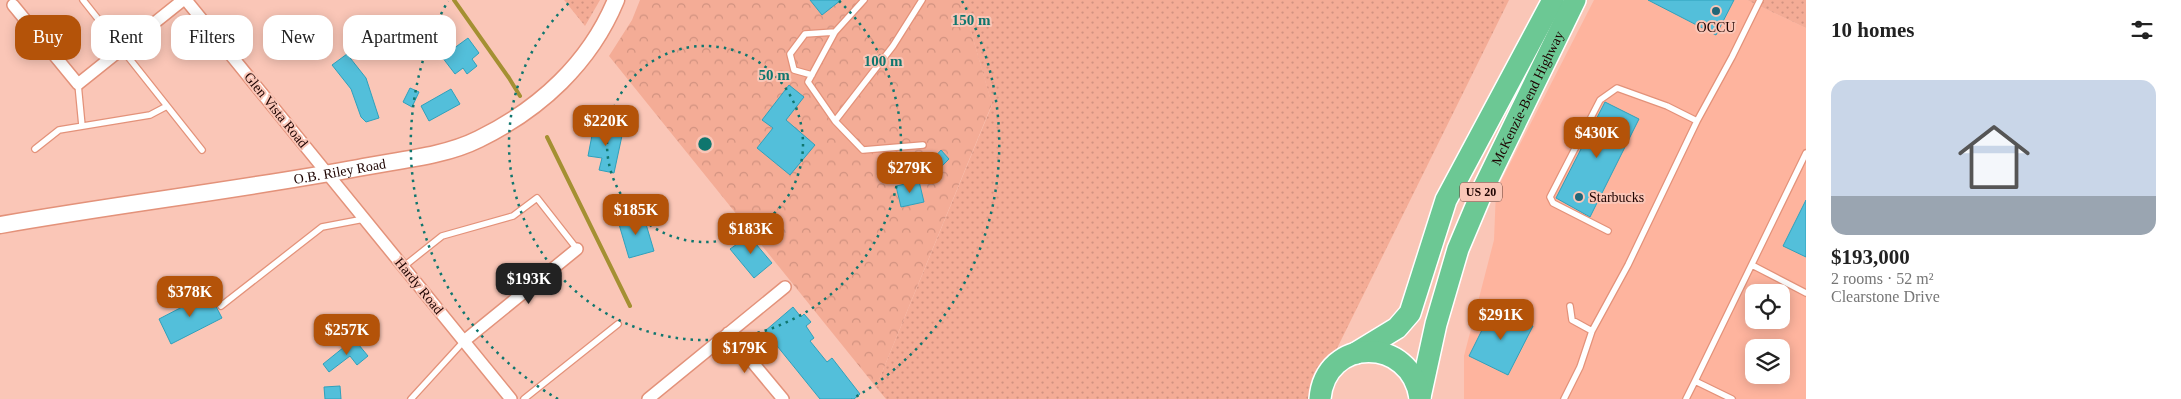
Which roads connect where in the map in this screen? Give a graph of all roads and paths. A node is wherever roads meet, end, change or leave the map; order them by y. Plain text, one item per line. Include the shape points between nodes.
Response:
1 (82, 0) edge
2 (185, 0) edge
3 (616, 0) edge
4 (864, 0) edge
5 (922, 0) edge
6 (1553, 0) edge
7 (1575, 0) edge
8 (1760, 0) edge
9 (13, 5) dead end
10 (94, 15) edge
11 (161, 19) edge
12 (835, 32) junction
13 (108, 60) edge
14 (131, 60) edge
15 (812, 75) junction
16 (78, 84) junction
17 (167, 106) junction
18 (1697, 121) junction
19 (834, 122) junction
20 (82, 126) junction
21 (923, 145) dead end
22 (35, 150) dead end
23 (202, 150) dead end
24 (1806, 153) edge
25 (327, 174) junction
26 (364, 219) junction
27 (0, 225) edge
28 (1608, 230) dead end
29 (577, 249) joint
30 (1752, 264) junction
31 (403, 267) junction
32 (785, 287) dead end
33 (1806, 293) edge
34 (221, 306) dead end
35 (1570, 306) dead end
36 (618, 324) dead end
37 (1592, 331) junction
38 (728, 333) junction
39 (464, 341) junction
40 (1356, 353) junction
41 (1695, 381) junction
42 (1420, 398) edge
43 (411, 399) edge
44 (511, 399) edge
45 (524, 399) edge
46 (648, 399) edge
47 (783, 399) edge
48 (1320, 399) edge
49 (1564, 399) edge
50 (1686, 399) edge
51 (1732, 399) edge

1 - 10 lane
2 - 11 street
2 - 25 street, Glen Vista Road
3 - 25 street, O.B. Riley Road via 596,41 573,71 551,92 502,126 478,140 448,151
4 - 12 lane
5 - 19 lane via 893,46
6 - 40 highway, McKenzie-Bend Highway / US 20 via 1446,200 1410,313 1388,335
7 - 42 highway, McKenzie-Bend Highway / US 20 via 1484,184 1458,249 1436,324
8 - 18 lane
9 - 16 street
12 - 15 lane
12 - 15 lane via 805,34 790,54 794,70
13 - 16 street
14 - 17 lane
15 - 19 lane via 808,82
16 - 20 lane
17 - 20 lane via 150,115
17 - 23 lane
18 - 28 lane via 1617,88 1600,100 1550,197 1553,203
18 - 37 lane via 1628,265
19 - 21 lane via 863,150
20 - 22 lane via 59,130
24 - 30 lane
25 - 26 street, Hardy Road
25 - 27 street, O.B. Riley Road
26 - 31 street, Hardy Road
26 - 34 lane via 322,227
29 - 31 lane via 536,198 513,216 442,236
29 - 39 street
30 - 33 lane
30 - 41 lane
31 - 39 street, Hardy Road
32 - 38 street
35 - 37 lane via 1572,320
36 - 45 lane
37 - 49 lane via 1580,367
38 - 46 street
38 - 47 street
39 - 43 lane
39 - 44 street, Hardy Road
40 - 42 highway via 1374,351 1391,356 1406,366 1416,380
40 - 48 highway, McKenzie-Bend Highway via 1340,360 1328,373
41 - 50 lane
41 - 51 lane

